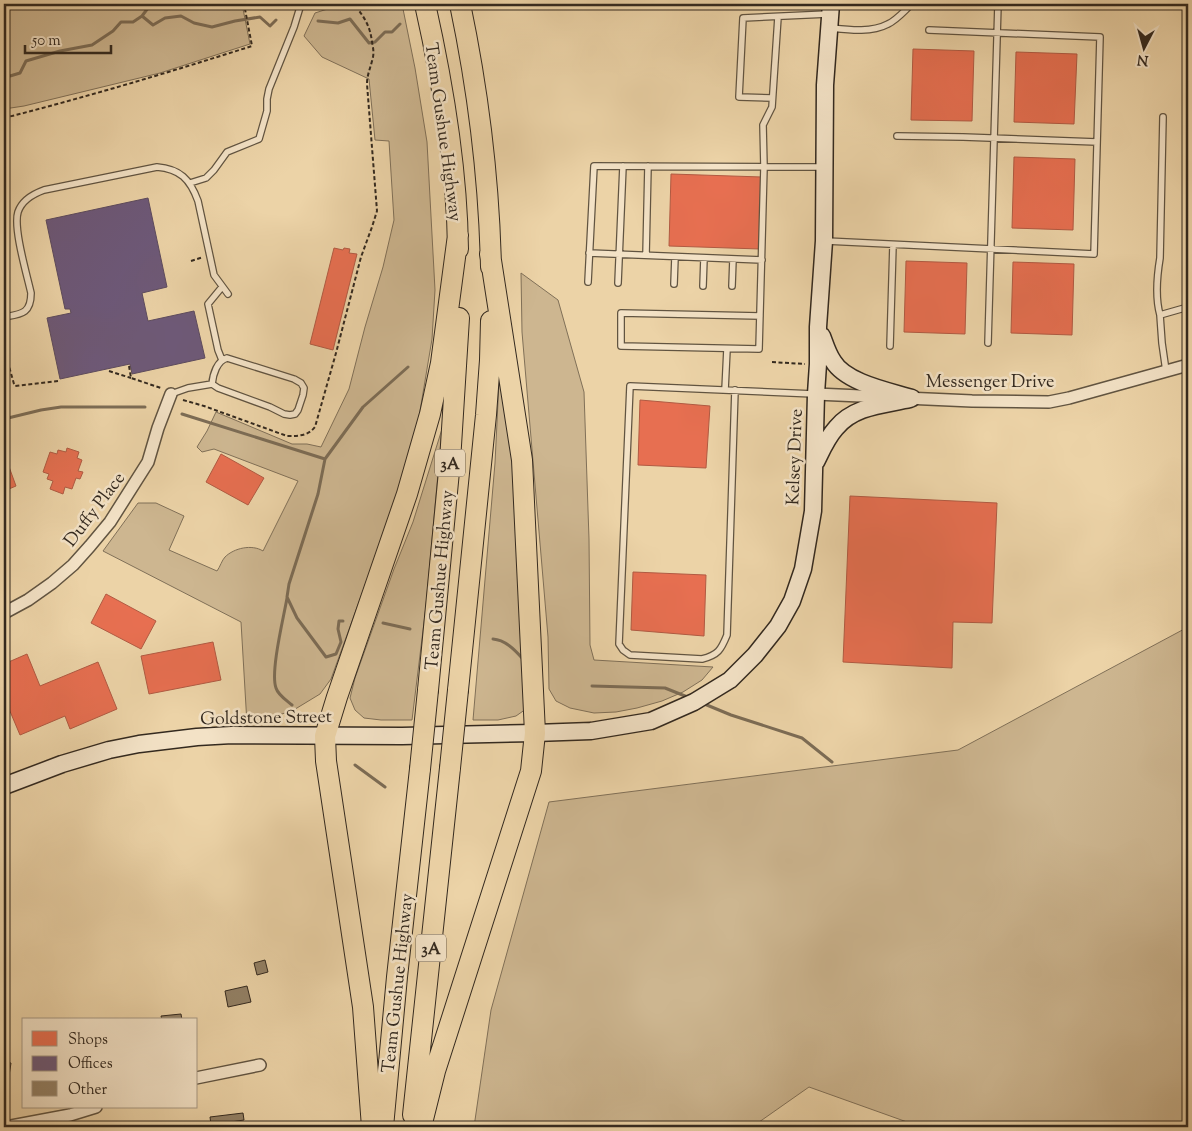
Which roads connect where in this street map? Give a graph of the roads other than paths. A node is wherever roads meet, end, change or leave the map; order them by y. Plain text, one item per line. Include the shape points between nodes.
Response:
1 (301, 4) edge
2 (425, 4) edge
3 (460, 4) edge
4 (998, 4) edge
5 (908, 5) edge
6 (830, 15) edge
7 (778, 17) junction
8 (929, 30) dead end
9 (997, 32) junction
10 (772, 98) junction
11 (1163, 117) dead end
12 (897, 136) dead end
13 (994, 138) junction
14 (1098, 142) junction
15 (623, 166) junction
16 (648, 166) junction
17 (764, 167) junction
18 (824, 167) junction
19 (190, 183) junction
20 (458, 235) junction
21 (824, 241) junction
22 (893, 245) junction
23 (991, 249) junction
24 (589, 253) junction
25 (490, 254) junction
26 (619, 254) junction
27 (646, 255) junction
28 (675, 257) junction
29 (704, 258) junction
30 (733, 259) junction
31 (762, 260) junction
32 (588, 282) dead end
33 (618, 283) dead end
34 (674, 284) dead end
35 (703, 286) dead end
36 (732, 286) dead end
37 (222, 287) junction
38 (228, 294) dead end
39 (1188, 307) edge
40 (1160, 315) junction
41 (760, 316) junction
42 (4, 317) edge
43 (818, 327) junction
44 (988, 343) dead end
45 (890, 346) dead end
46 (727, 348) junction
47 (222, 360) junction
48 (1188, 365) edge
49 (1166, 371) junction
50 (212, 384) junction
51 (725, 390) junction
52 (735, 390) junction
53 (166, 391) joint
54 (816, 394) junction
55 (912, 398) junction
56 (815, 464) junction
57 (4, 613) edge
58 (535, 733) junction
59 (325, 736) junction
60 (4, 786) edge
61 (260, 1064) dead end
62 (198, 1078) edge
63 (93, 1108) edge
64 (6, 1127) edge
65 (372, 1127) edge
66 (383, 1127) edge
67 (412, 1127) edge
68 (421, 1127) edge

1 - 19 lane via 269,89 259,139 226,152 206,178
2 - 20 highway, Team Gushue Highway / 3A via 447,122
3 - 25 highway, Team Gushue Highway / 3A via 478,107
4 - 9 lane
5 - 6 lane via 889,24 873,29 854,30
6 - 7 lane
6 - 18 main road, Kelsey Drive
7 - 10 lane
7 - 10 lane via 743,18 739,97
8 - 9 lane
9 - 13 lane
9 - 14 lane via 1100,37
10 - 17 lane via 772,107 763,125
11 - 40 lane via 1157,301
12 - 13 lane
13 - 14 lane
13 - 23 lane
14 - 23 lane via 1094,254
15 - 16 lane
15 - 24 lane via 594,166
15 - 26 lane
16 - 17 lane
16 - 27 lane
17 - 18 lane
17 - 31 lane
18 - 21 main road, Kelsey Drive
19 - 37 lane via 198,201 214,275
19 - 42 lane via 175,170 157,167 34,194 17,216 31,302 21,314
20 - 59 highway via 441,363 430,414 407,494
20 - 66 highway, Team Gushue Highway / 3A, bridge via 459,306 450,461
21 - 22 lane
21 - 43 main road, Kelsey Drive
22 - 23 lane
22 - 45 lane
23 - 44 lane
24 - 26 lane
24 - 32 lane
25 - 58 highway via 522,460
25 - 67 highway, Team Gushue Highway / 3A, bridge via 492,307 486,415
26 - 27 lane
26 - 33 lane
27 - 28 lane
28 - 29 lane
28 - 34 lane
29 - 30 lane
29 - 35 lane
30 - 31 lane
30 - 36 lane
31 - 41 lane
37 - 38 lane
37 - 47 lane via 208,304
39 - 40 lane
40 - 49 lane
41 - 46 lane via 759,349
41 - 46 lane via 622,313 621,346
43 - 54 main road, Kelsey Drive
43 - 55 main road via 832,360 852,378
46 - 51 lane
47 - 50 lane via 213,374
47 - 50 lane via 227,358 302,383 303,395 298,410 295,414 284,414
48 - 49 street, Messenger Drive
49 - 55 street, Messenger Drive via 1049,402
50 - 53 lane
51 - 52 lane
51 - 52 lane via 630,386 620,644 630,655 702,659 721,650 724,643 727,635
52 - 54 lane
53 - 57 street, Duffy Place via 148,462 110,522 73,565 28,600
54 - 55 street, Messenger Drive
54 - 56 main road, Kelsey Drive
55 - 56 main road via 861,409 852,414 830,436
56 - 58 main road, Kelsey Drive via 814,511 803,570 792,601 778,626 730,680 694,702 651,721 592,731
58 - 59 main road, Goldstone Street
58 - 68 highway via 531,771 434,1071
59 - 60 main road, Goldstone Street via 232,735 139,744 62,764
59 - 65 highway via 363,1007
61 - 62 street
63 - 64 street

